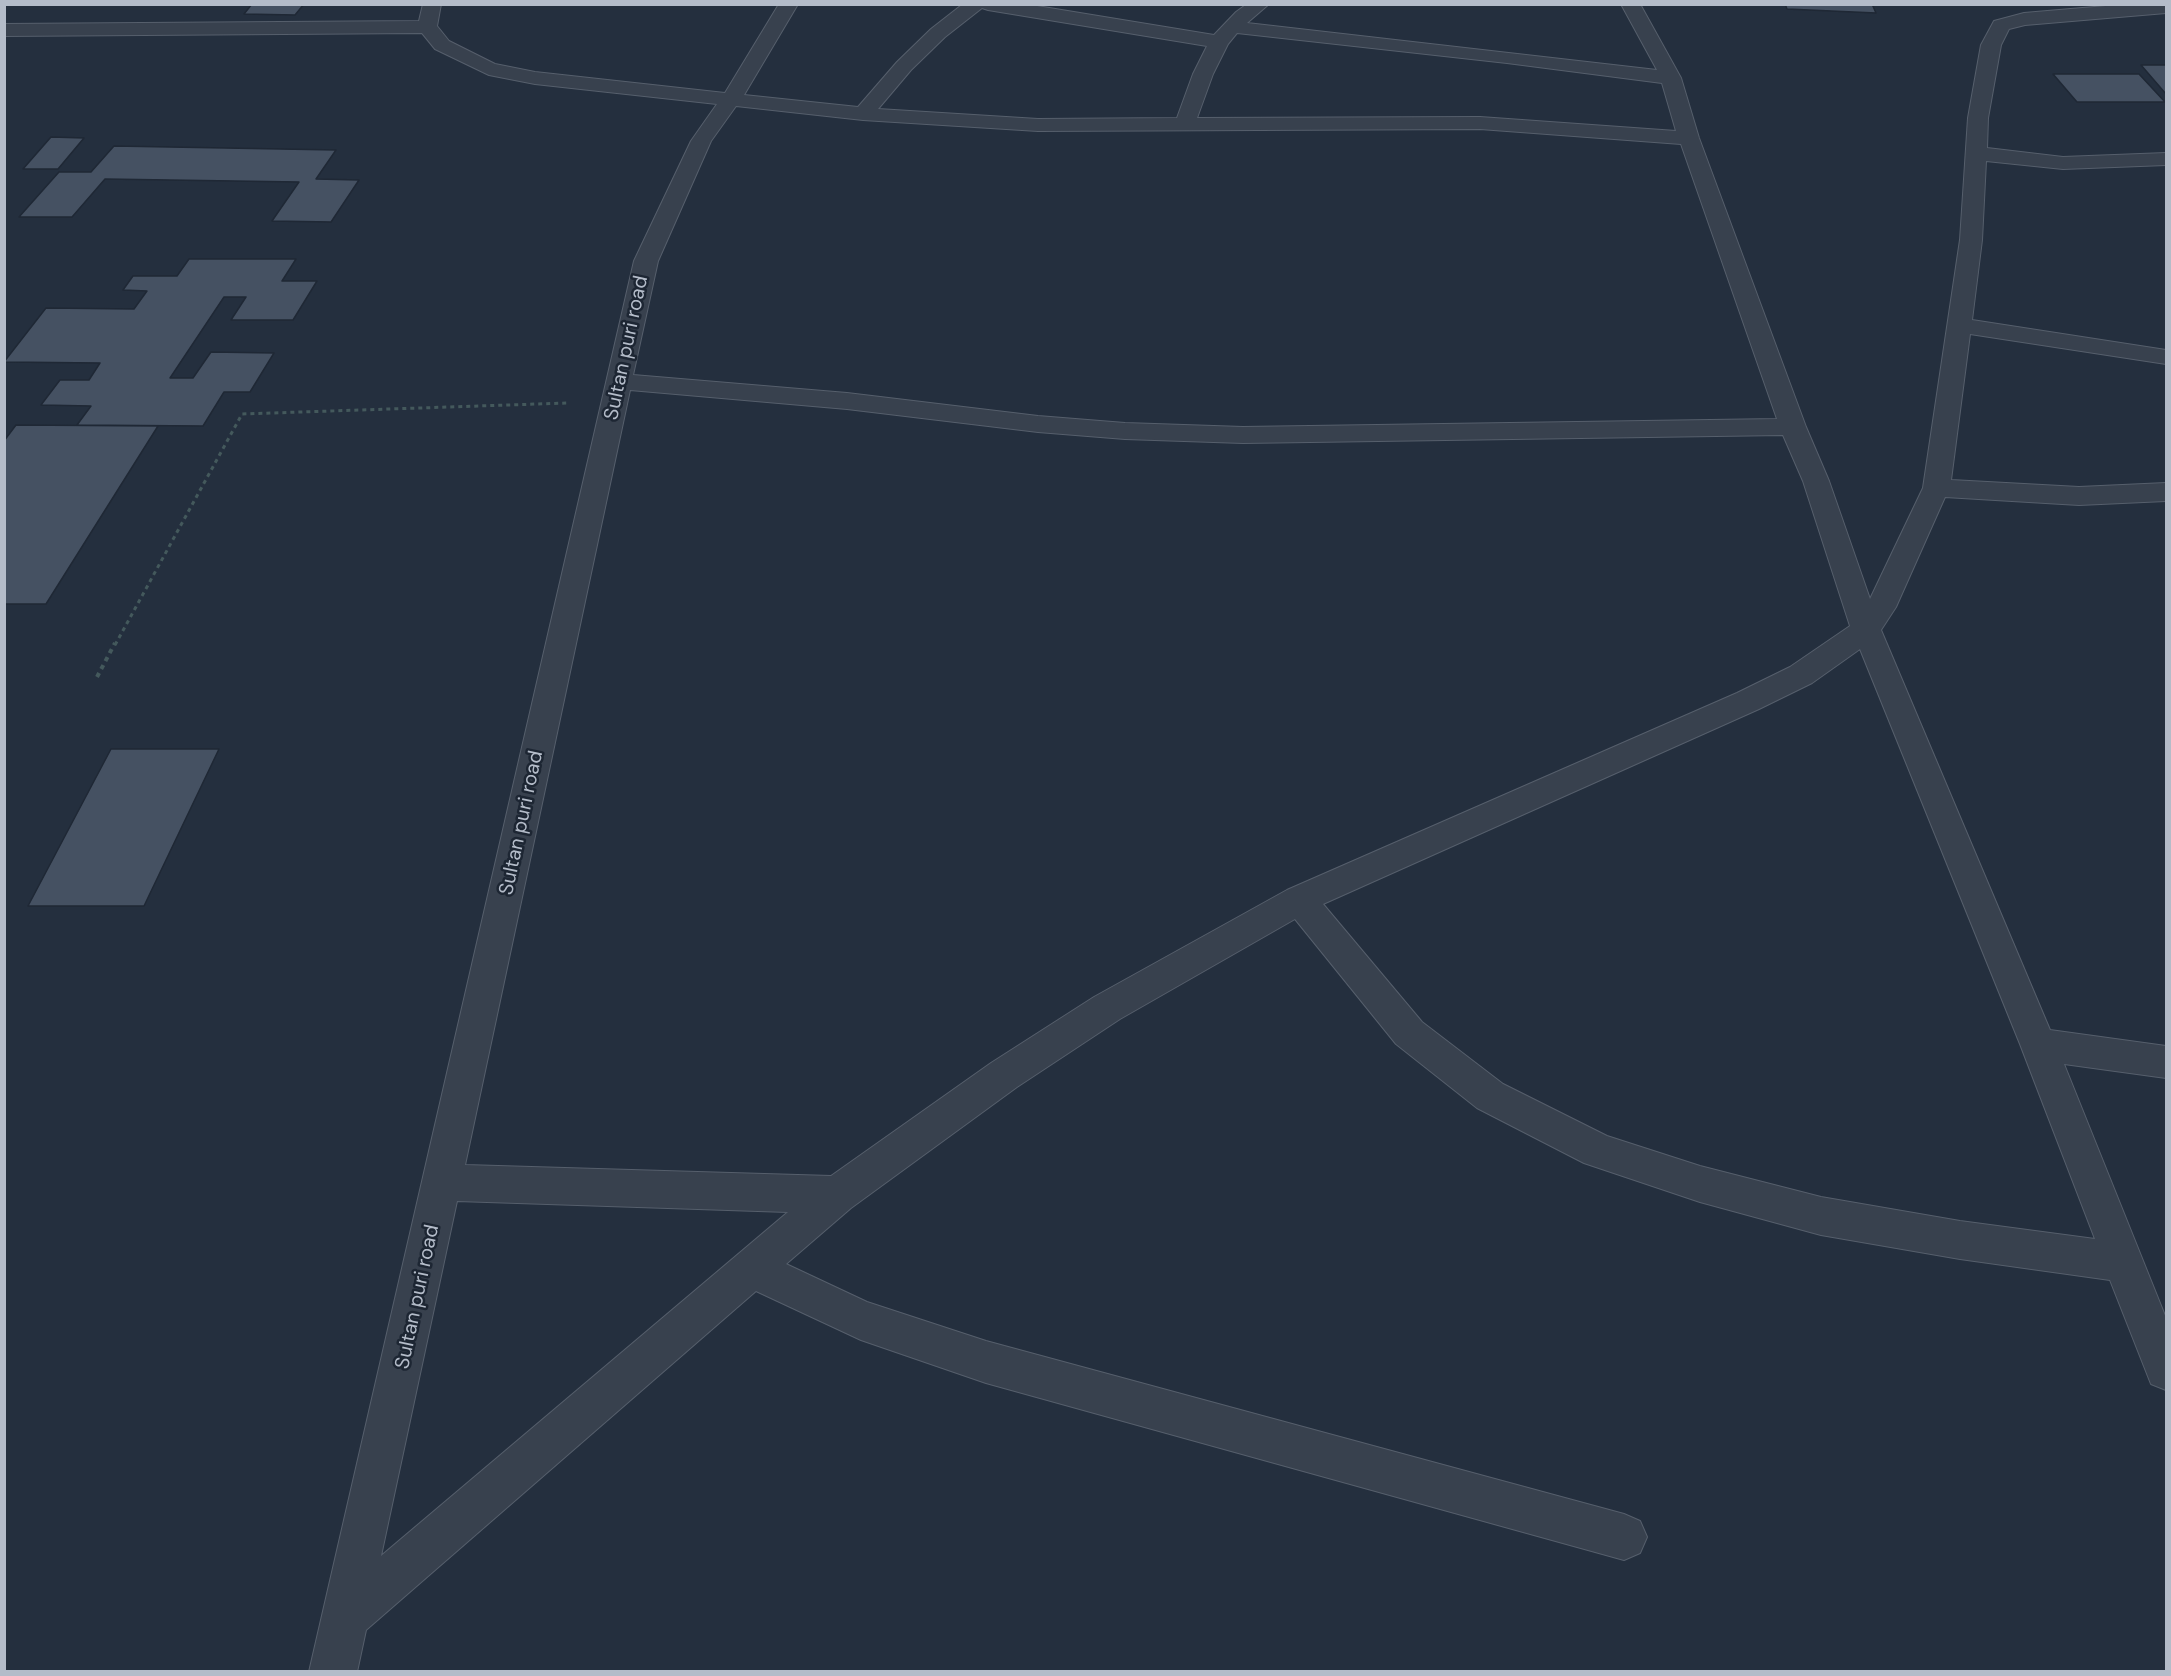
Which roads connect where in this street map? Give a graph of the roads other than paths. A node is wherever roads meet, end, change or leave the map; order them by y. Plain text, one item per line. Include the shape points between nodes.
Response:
1 (432, 4) edge
2 (789, 4) edge
3 (975, 4) edge
4 (988, 4) edge
5 (1260, 4) edge
6 (1630, 4) edge
7 (2028, 4) edge
8 (2166, 7) edge
9 (2001, 25) junction
10 (427, 27) junction
11 (1232, 27) junction
12 (4, 30) edge
13 (1219, 42) junction
14 (1671, 78) junction
15 (732, 98) junction
16 (863, 114) junction
17 (1184, 126) junction
18 (1689, 138) junction
19 (1974, 153) junction
20 (2166, 159) edge
21 (1959, 325) junction
22 (2166, 357) edge
23 (617, 391) junction
24 (1793, 427) junction
25 (1936, 488) junction
26 (2166, 492) edge
27 (1866, 629) junction
28 (1299, 900) junction
29 (2038, 1044) junction
30 (2166, 1062) edge
31 (443, 1182) junction
32 (837, 1195) junction
33 (2124, 1262) junction
34 (751, 1268) junction
35 (2166, 1369) edge
36 (1624, 1537) dead end
37 (345, 1618) junction
38 (333, 1671) edge

1 - 10 street
2 - 15 street, Sultan puri road
3 - 16 street via 904,66
4 - 13 street
5 - 11 street
6 - 14 street
7 - 9 street
8 - 9 street via 2055,15
9 - 19 street via 1991,45
10 - 12 street
10 - 15 street via 442,45 489,69 535,78
11 - 13 street
11 - 14 street
13 - 17 street
14 - 18 street
15 - 16 street
15 - 23 street, Sultan puri road via 701,141 646,261
16 - 17 street via 1038,125
17 - 18 street via 1433,122
18 - 24 street
19 - 20 street via 2063,163
19 - 21 street via 1971,240
21 - 22 street
21 - 25 street
23 - 24 street via 847,401 1038,424 1243,435
23 - 31 street, Sultan puri road
24 - 27 street via 1816,481
25 - 26 street via 2079,496
25 - 27 street via 1881,607
27 - 28 street via 1801,675 1748,701
27 - 29 street
28 - 32 street via 1097,1014 1004,1075
28 - 33 street via 1409,1033 1490,1096 1598,1151 1700,1184 1821,1216
29 - 30 street
29 - 33 street
31 - 32 street
31 - 37 street, Sultan puri road
32 - 34 street
33 - 35 street
34 - 36 street via 861,1320 986,1362
34 - 37 street
37 - 38 street, Sultan puri road

